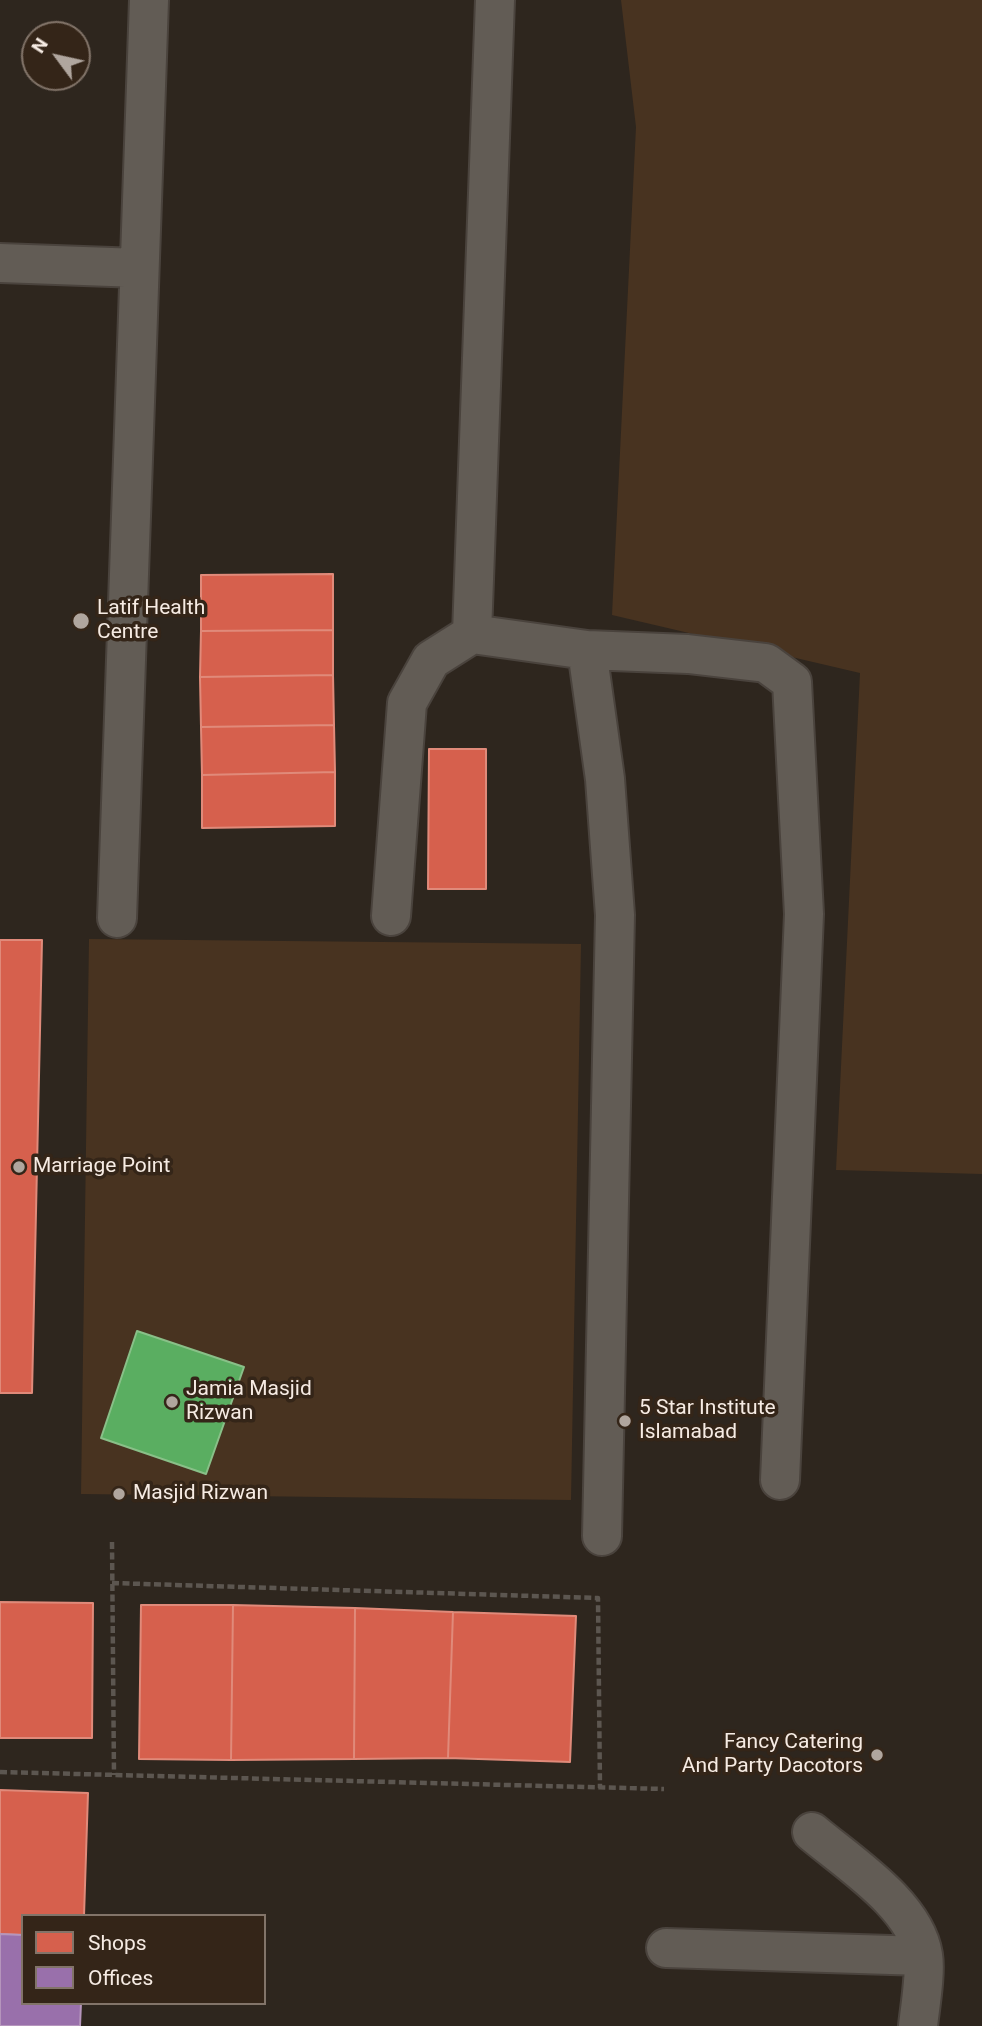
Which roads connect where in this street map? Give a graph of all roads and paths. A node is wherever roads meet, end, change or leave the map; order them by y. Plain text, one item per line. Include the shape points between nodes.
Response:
1 (149, 0) edge
2 (495, 0) edge
3 (0, 263) edge
4 (139, 268) junction
5 (472, 634) junction
6 (587, 650) junction
7 (391, 916) dead end
8 (117, 918) dead end
9 (780, 1479) dead end
10 (602, 1536) dead end
11 (112, 1542) dead end
12 (112, 1583) junction
13 (0, 1772) edge
14 (114, 1775) junction
15 (600, 1788) junction
16 (664, 1789) dead end
17 (812, 1832) dead end
18 (666, 1948) dead end
19 (923, 1956) junction
20 (918, 2026) edge

1 - 4 lane
2 - 5 lane
3 - 4 lane
4 - 8 lane
5 - 6 lane
5 - 7 lane via 431,660 407,703
6 - 9 lane via 766,663 792,682 804,914
6 - 10 lane via 605,779 615,915
11 - 12 path
12 - 14 path
12 - 15 path via 598,1598
13 - 14 path
14 - 15 path
15 - 16 path
17 - 19 lane via 897,1903 913,1926
18 - 19 lane
19 - 20 lane

